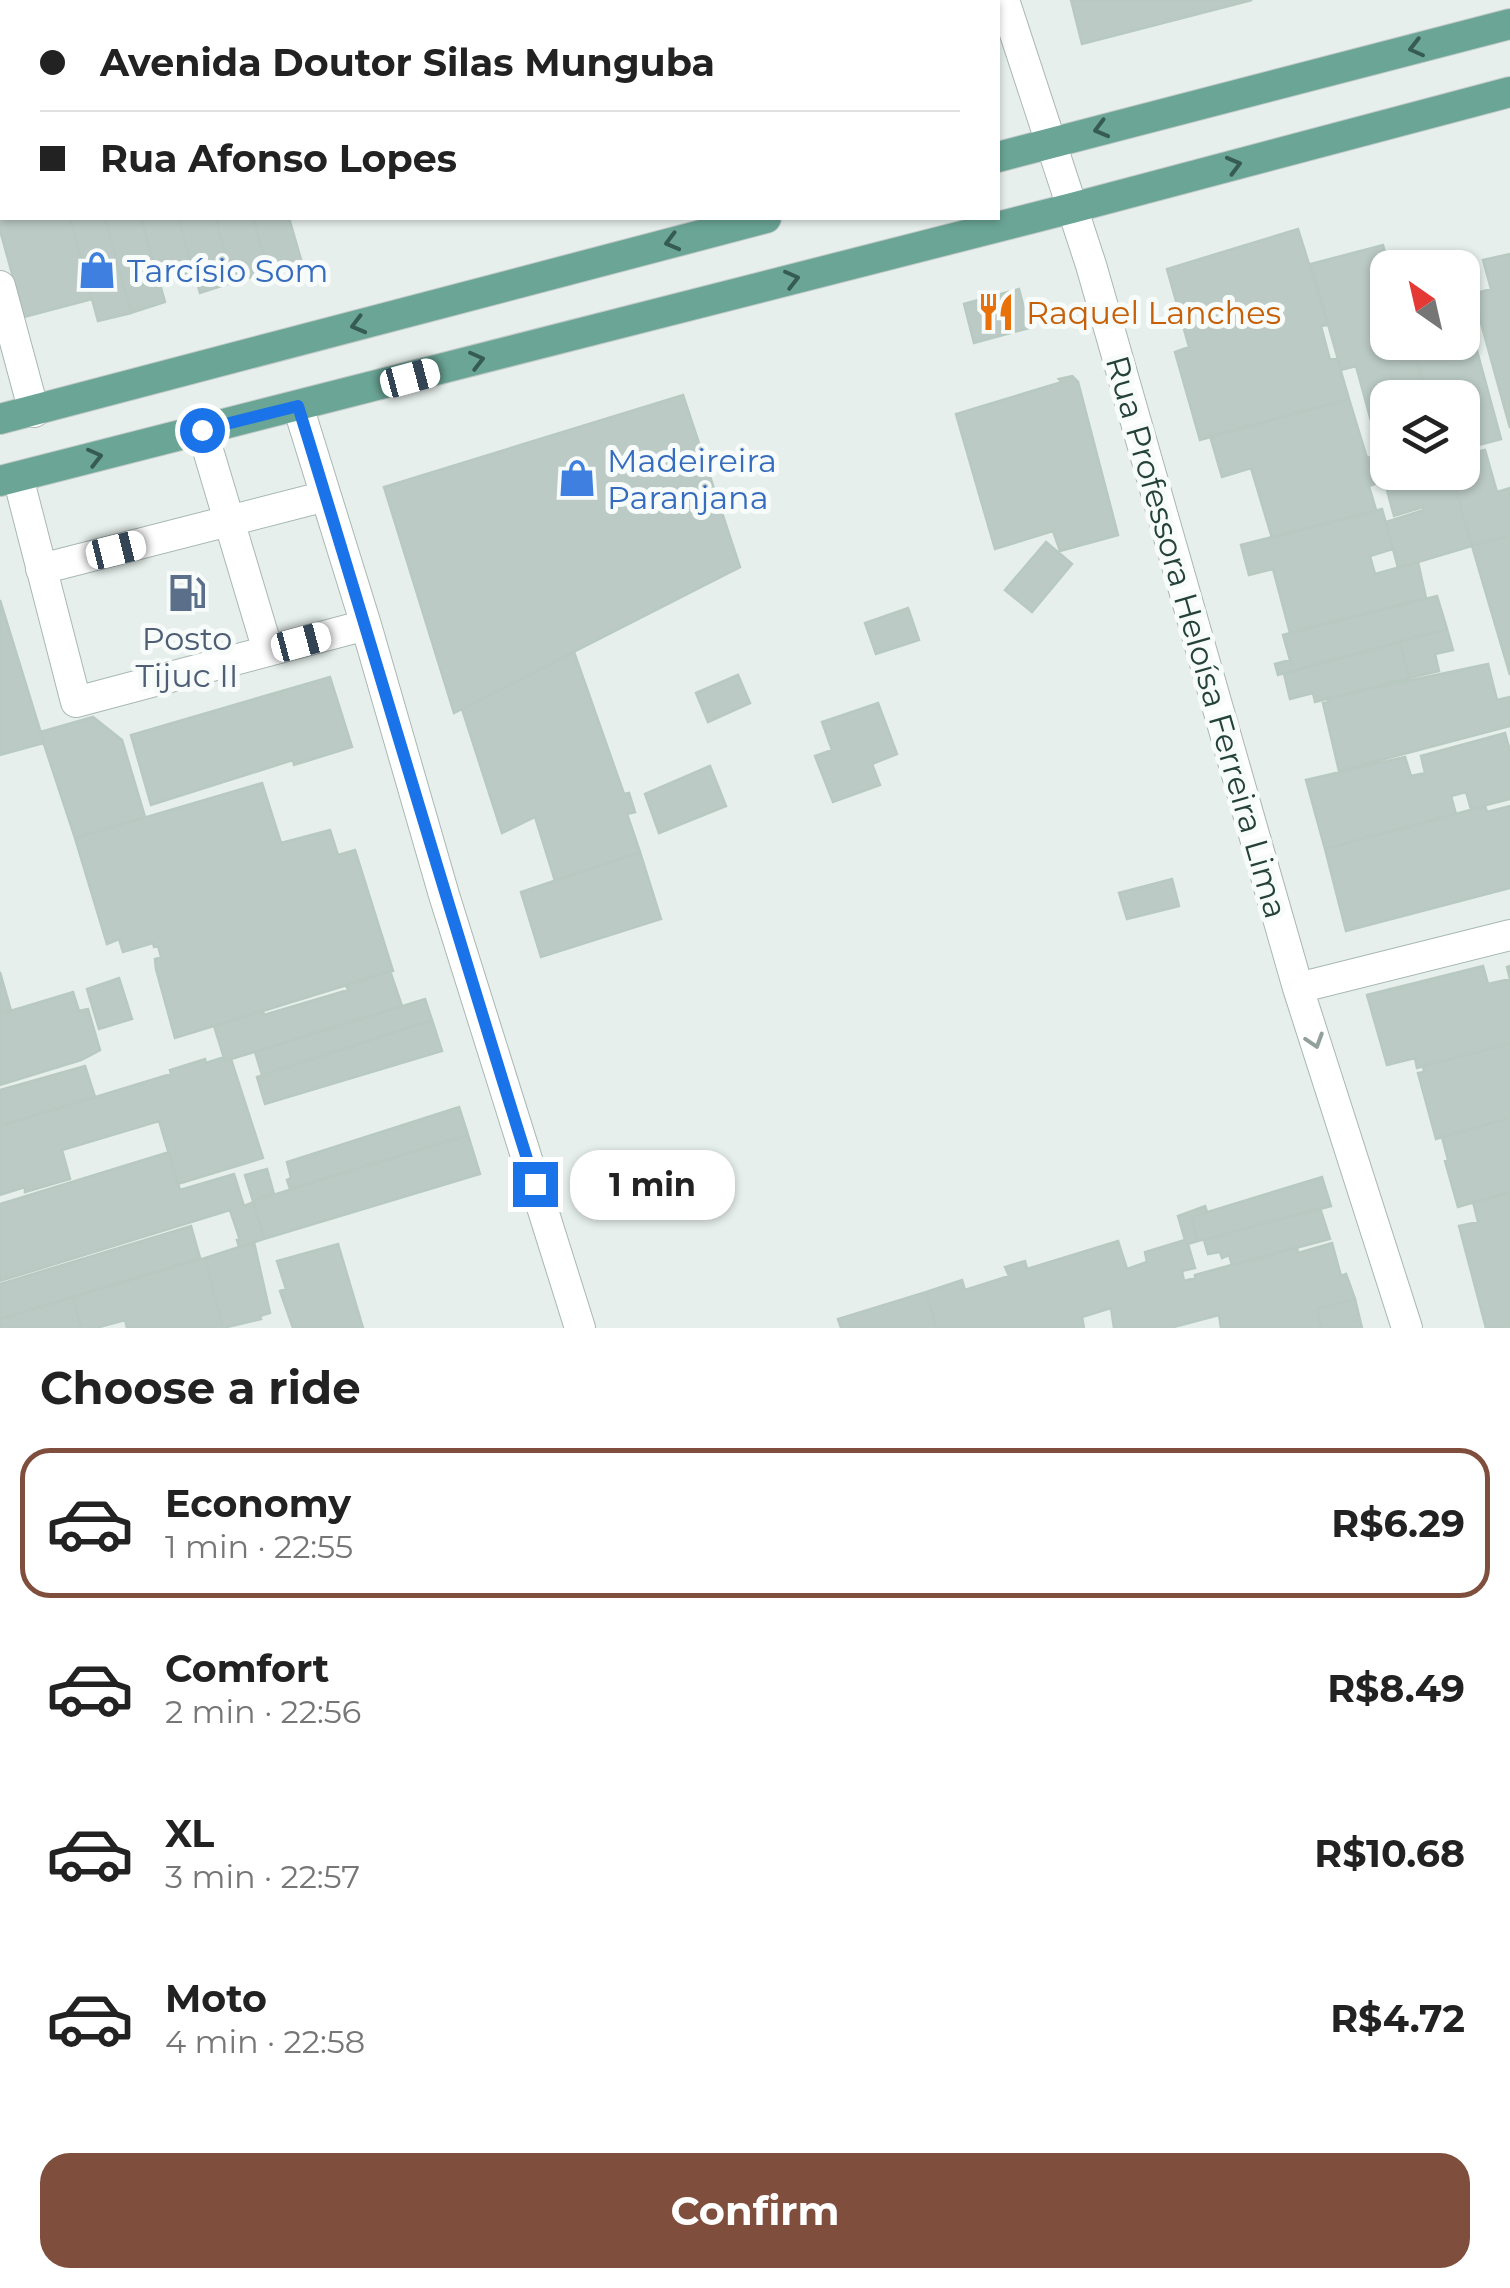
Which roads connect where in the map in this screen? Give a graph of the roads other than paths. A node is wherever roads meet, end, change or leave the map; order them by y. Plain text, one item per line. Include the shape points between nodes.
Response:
1 (1004, 0) edge
2 (1510, 24) edge
3 (1510, 92) edge
4 (1051, 142) junction
5 (1000, 156) edge
6 (1072, 208) junction
7 (758, 220) edge
8 (0, 286) edge
9 (298, 406) junction
10 (34, 412) junction
11 (0, 419) edge
12 (202, 430) junction
13 (9, 479) edge
14 (326, 496) junction
15 (230, 520) junction
16 (41, 569) junction
17 (366, 625) junction
18 (268, 651) junction
19 (1510, 935) edge
20 (1298, 988) junction
21 (580, 1328) edge
22 (1407, 1328) edge

1 - 4 street, Rua Professora Heloísa Ferreira Lima
2 -> 4 main road
6 -> 3 main road
4 - 5 main road
4 - 6 street, Rua Professora Heloísa Ferreira Lima
9 -> 6 main road
6 - 20 street, Rua Professora Heloísa Ferreira Lima
7 -> 10 main road
8 - 10 street
9 - 12 main road
9 - 14 street
10 - 11 main road
13 -> 12 main road
12 - 15 street
13 - 16 street
14 - 15 street
14 - 17 street
15 - 16 street
15 - 18 street
16 - 18 street via 76,702
17 - 18 street
17 - 21 street
19 - 20 street
20 -> 22 street, Rua Professora Heloísa Ferreira Lima

